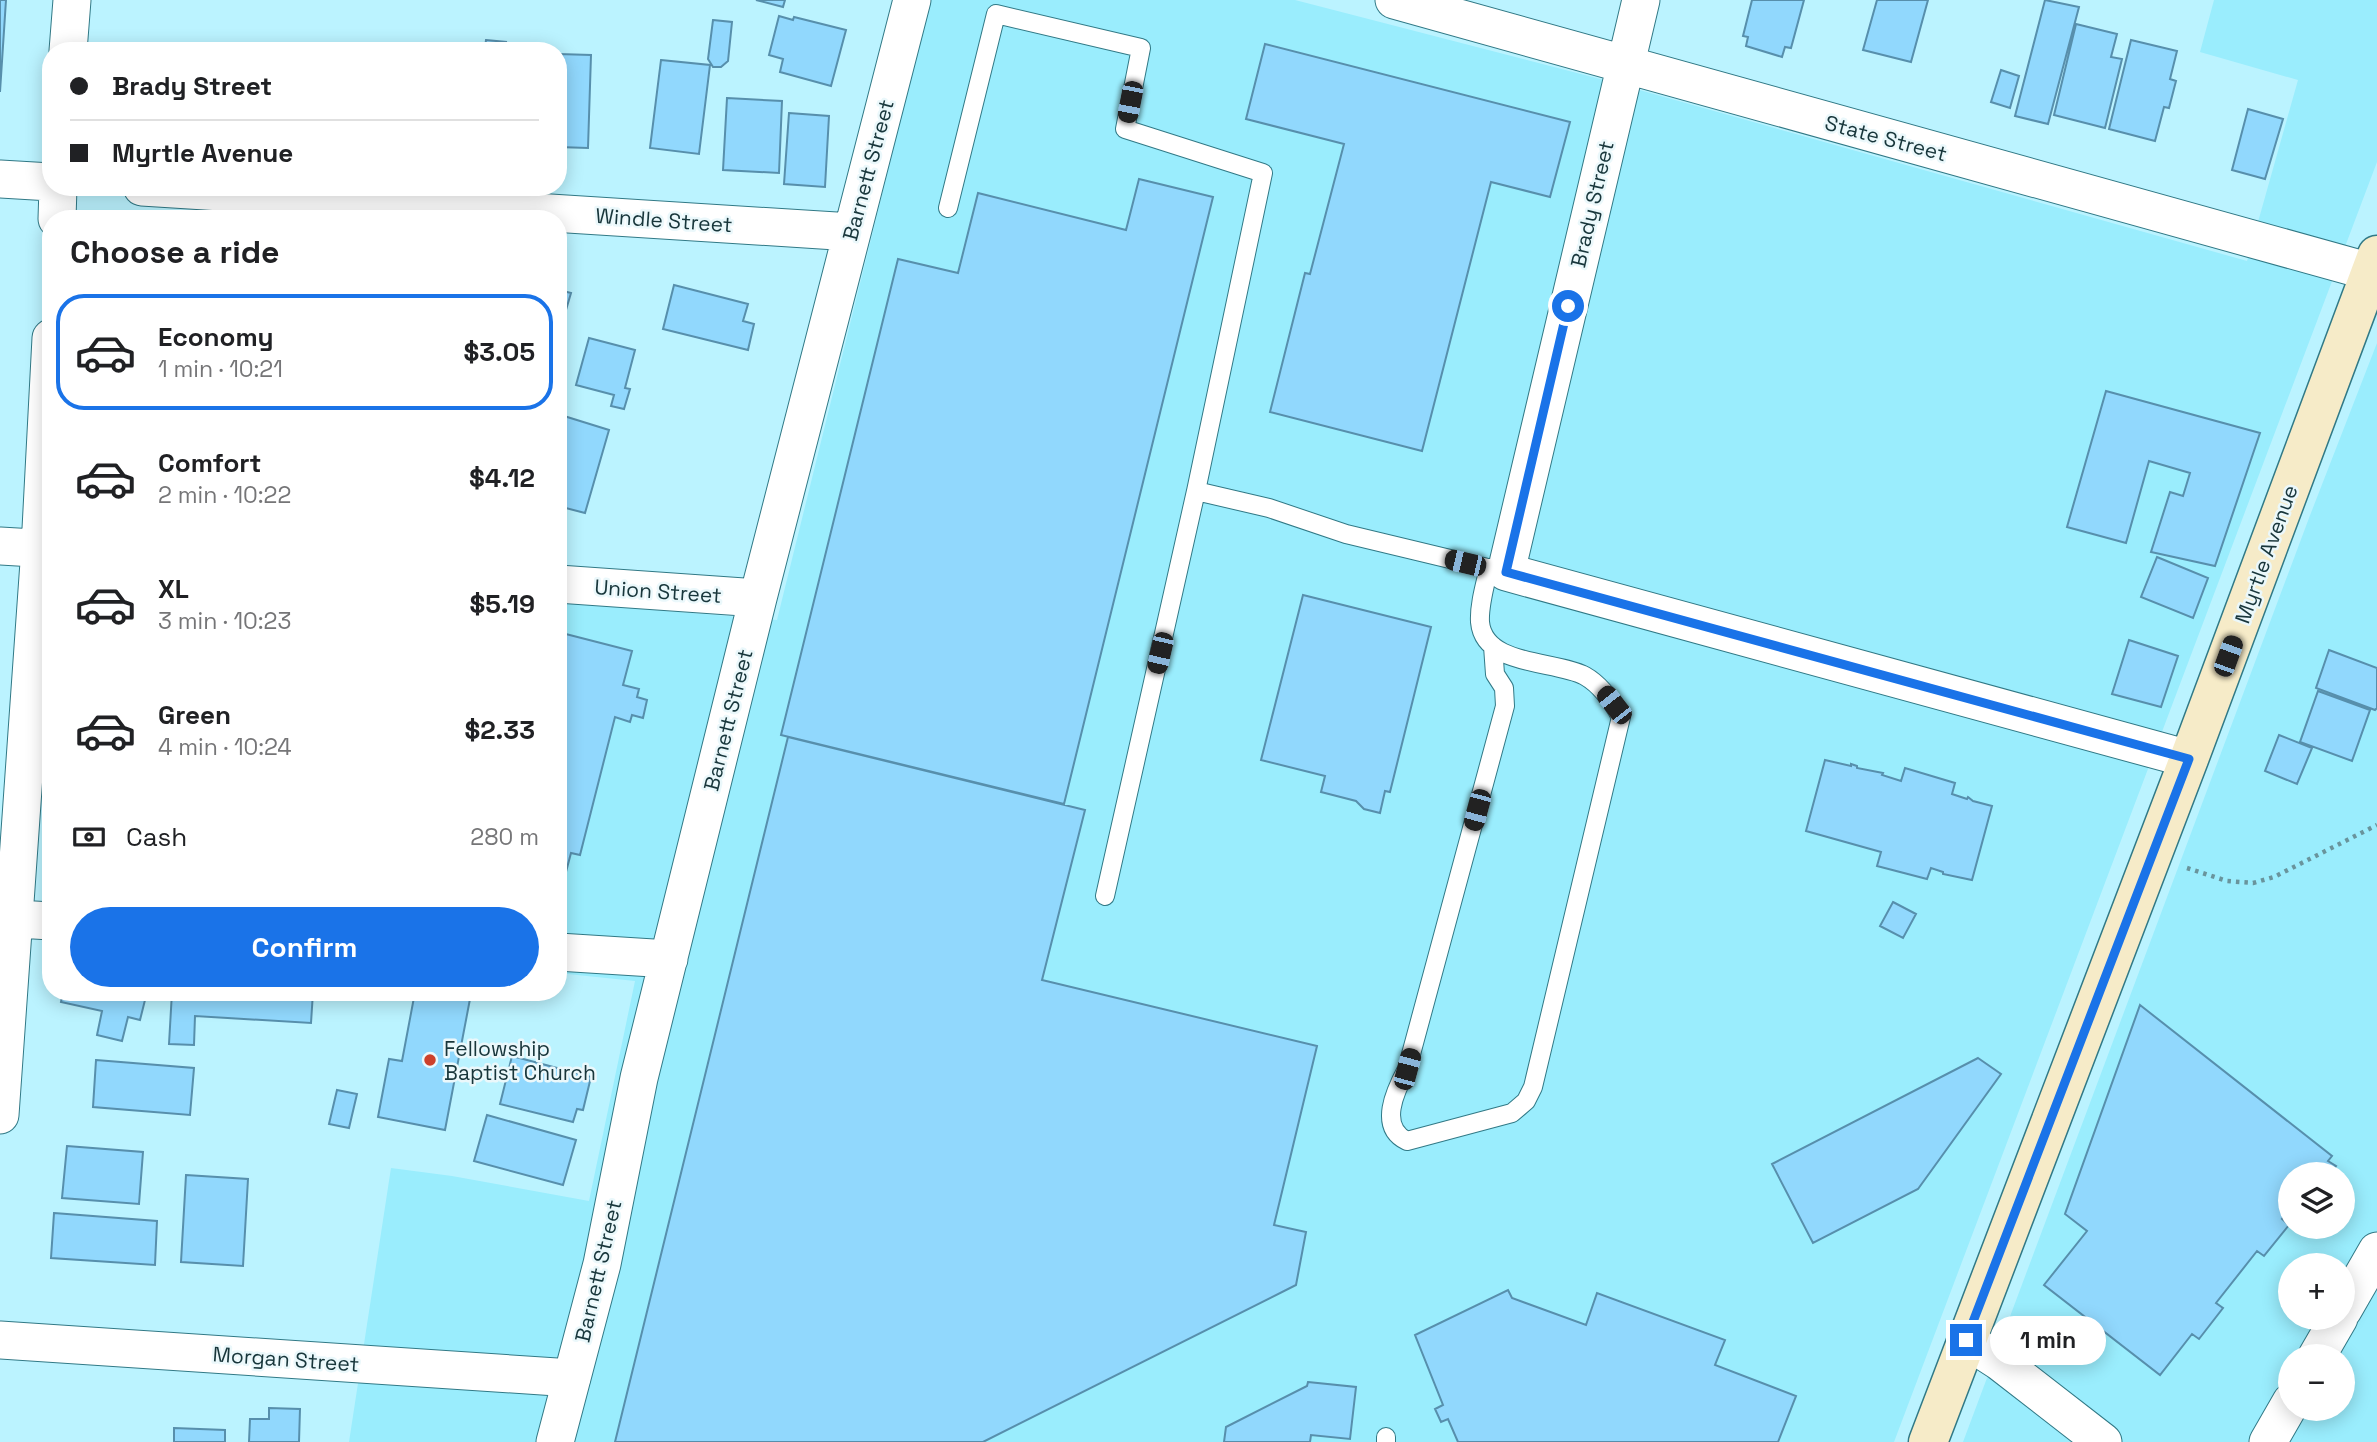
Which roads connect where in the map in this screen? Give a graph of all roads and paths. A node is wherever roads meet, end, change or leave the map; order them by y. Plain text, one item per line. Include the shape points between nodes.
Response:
1 (72, 0) edge
2 (912, 0) edge
3 (1394, 0) edge
4 (1641, 0) edge
5 (69, 42) edge
6 (1624, 66) junction
7 (0, 179) edge
8 (42, 181) edge
9 (284, 196) edge
10 (947, 208) dead end
11 (505, 210) edge
12 (567, 214) edge
13 (852, 232) junction
14 (2375, 268) edge
15 (1196, 491) junction
16 (0, 547) edge
17 (42, 549) edge
18 (1498, 570) junction
19 (567, 585) edge
20 (42, 587) edge
21 (758, 598) junction
22 (1493, 646) junction
23 (2189, 759) junction
24 (2377, 825) edge
25 (2150, 857) junction
26 (1105, 896) dead end
27 (7, 918) edge
28 (42, 920) edge
29 (567, 953) edge
30 (669, 959) junction
31 (0, 1115) edge
32 (2377, 1251) edge
33 (2355, 1289) edge
34 (0, 1340) edge
35 (1966, 1340) junction
36 (572, 1378) junction
37 (2280, 1421) edge
38 (555, 1442) edge
39 (1928, 1442) edge
40 (2103, 1442) edge
41 (2268, 1442) edge

1 - 5 street
2 - 13 street, Barnett Street
3 - 6 street, State Street
4 - 6 street, Brady Street
6 - 14 street, State Street
6 - 18 street, Brady Street
7 - 8 street
9 - 11 street, Windle Street
10 - 15 lane via 996,14 1141,48 1125,129 1263,173
12 - 13 street, Windle Street
13 - 21 street, Barnett Street
14 - 23 main road, Myrtle Avenue
15 - 18 lane via 1269,508 1346,534
15 - 26 lane
16 - 17 street
18 - 22 lane via 1481,609 1480,623
18 - 23 street
19 - 21 street, Union Street
20 - 27 street
21 - 30 street, Barnett Street
22 - 22 lane via 1505,654 1582,674 1603,691 1621,716 1526,1101 1512,1112 1407,1141 1393,1130 1391,1106 1407,1069 1505,706 1504,688 1495,674
23 - 25 main road, Myrtle Avenue
24 - 25 path via 2253,883 2227,881
25 - 35 main road, Myrtle Avenue
27 - 28 street
27 - 31 street
29 - 30 street
30 - 36 street, Barnett Street via 639,1078 602,1264
32 - 33 street
34 - 36 street, Morgan Street
35 - 39 main road, Myrtle Avenue
35 - 40 street
36 - 38 street, Barnett Street
37 - 41 street

